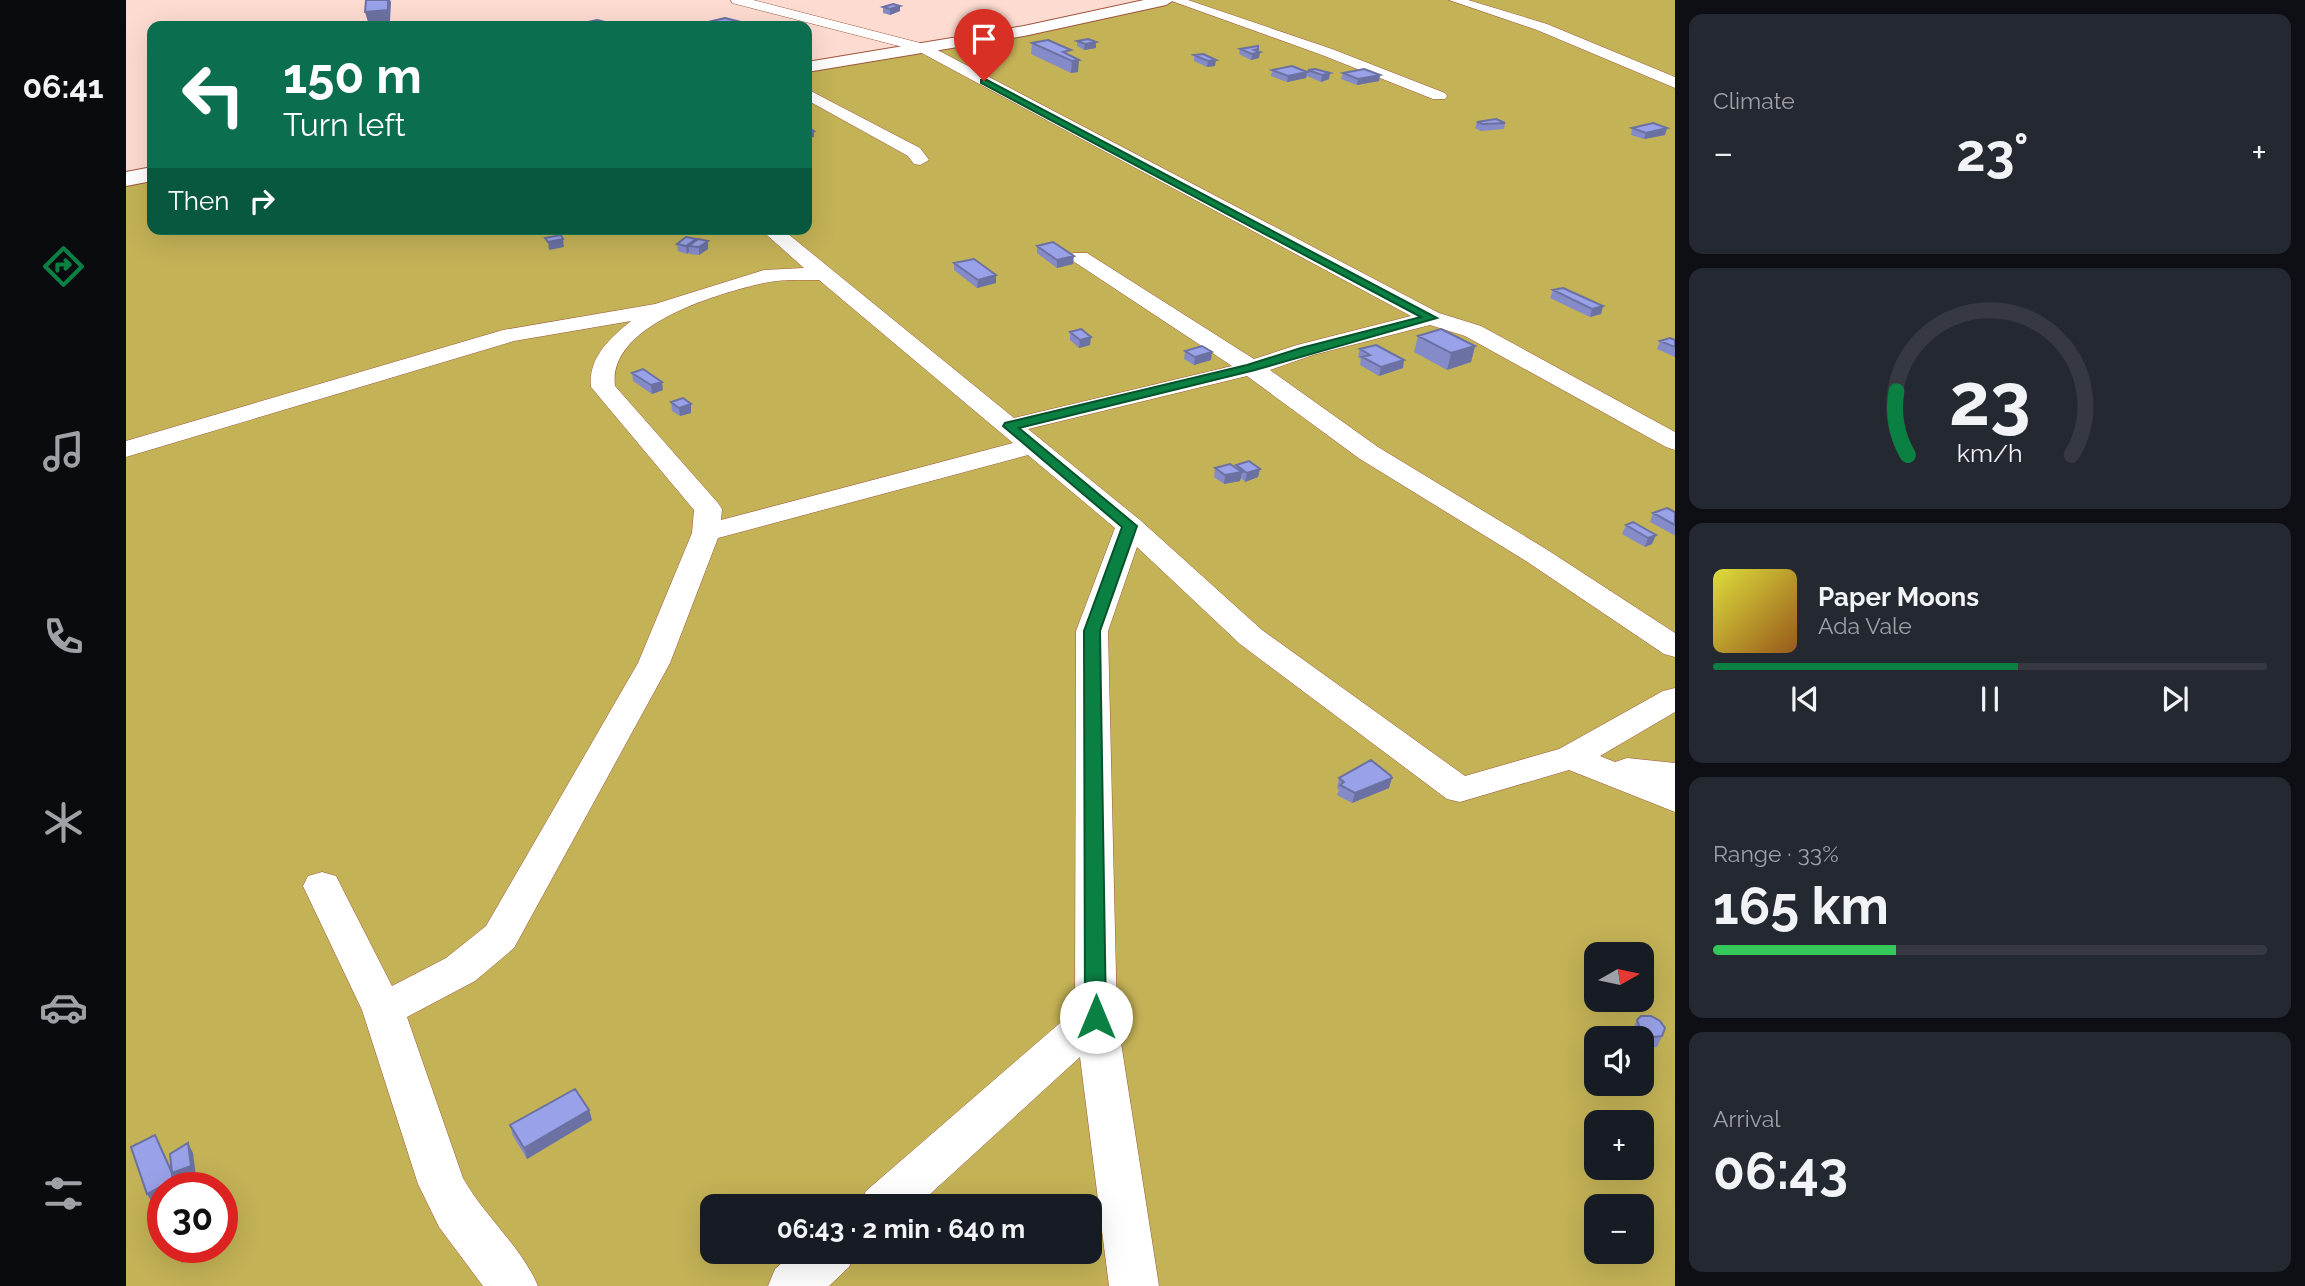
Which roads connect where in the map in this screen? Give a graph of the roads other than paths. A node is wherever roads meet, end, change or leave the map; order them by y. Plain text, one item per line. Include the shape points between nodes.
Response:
1 (737, 0) edge
2 (1167, 0) edge
3 (1175, 0) edge
4 (1455, 0) edge
5 (923, 48) junction
6 (812, 65) edge
7 (1675, 83) edge
8 (1439, 96) dead end
9 (812, 97) edge
10 (920, 160) dead end
11 (147, 175) edge
12 (126, 179) edge
13 (778, 235) edge
14 (1080, 257) dead end
15 (825, 273) junction
16 (659, 310) junction
17 (1431, 318) junction
18 (1251, 368) junction
19 (1020, 436) junction
20 (1675, 442) edge
21 (126, 449) edge
22 (1130, 526) junction
23 (706, 533) junction
24 (1675, 647) edge
25 (1675, 698) edge
26 (1571, 757) junction
27 (1675, 775) edge
28 (1675, 800) edge
29 (322, 886) dead end
30 (383, 1010) junction
31 (1096, 1017) junction
32 (897, 1194) edge
33 (818, 1264) edge
34 (513, 1286) edge
35 (793, 1286) edge
36 (1134, 1286) edge

1 - 5 street
2 - 5 main road
3 - 8 street
4 - 7 street via 1542,27
5 - 6 main road
5 - 17 street
9 - 10 street via 914,152
11 - 12 main road
13 - 15 street
14 - 18 street
15 - 16 street via 764,276
15 - 19 street
16 - 21 street via 511,335
16 - 23 street via 609,354 600,379 708,509
17 - 18 street
17 - 20 street via 1474,331
18 - 19 street
18 - 24 street via 1370,453
19 - 22 street
19 - 23 street
22 - 26 street via 1251,637 1460,790
22 - 31 street via 1092,631
23 - 30 street via 654,663 500,937 469,964
25 - 26 street
26 - 27 street
26 - 28 street
29 - 30 street
30 - 34 street via 442,1184 456,1211
31 - 32 street
31 - 36 street
33 - 35 street

